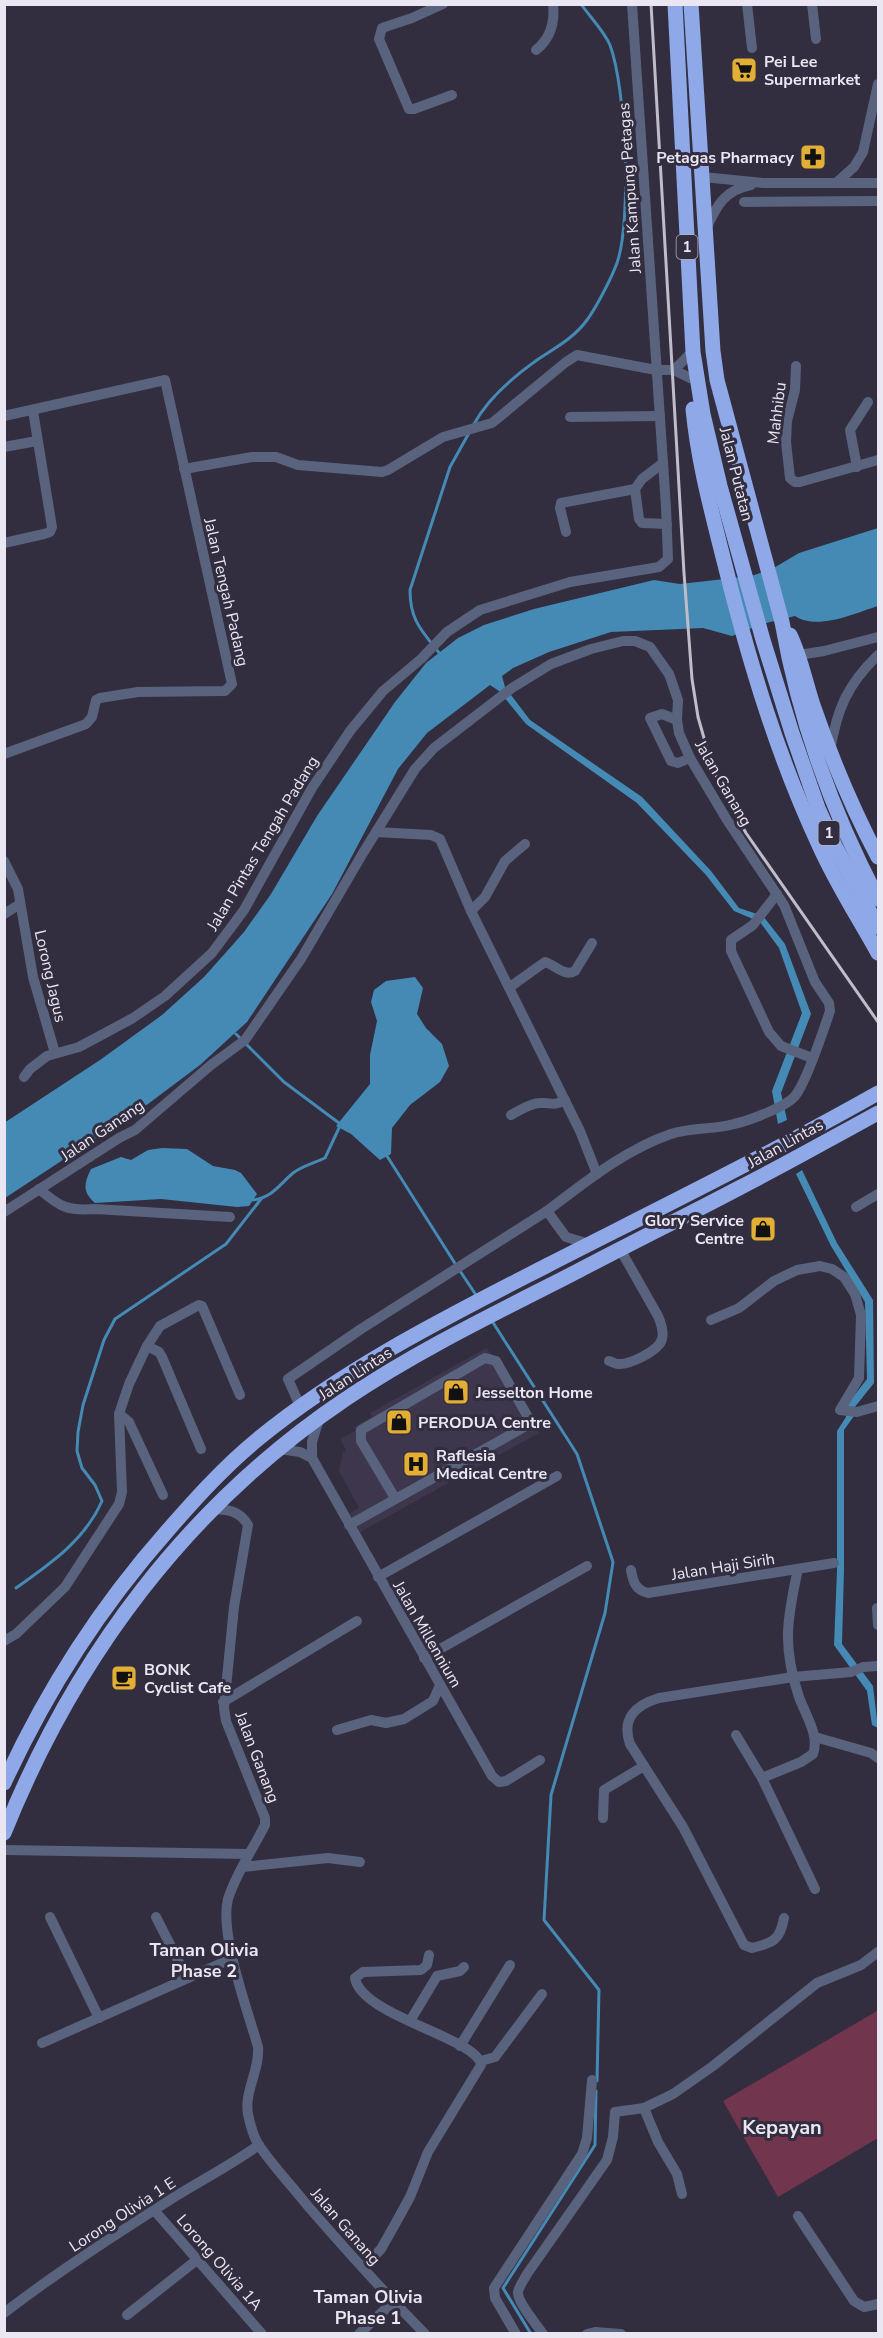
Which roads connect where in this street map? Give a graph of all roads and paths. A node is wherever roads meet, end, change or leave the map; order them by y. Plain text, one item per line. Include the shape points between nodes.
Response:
1 (443, 4) edge
2 (553, 4) edge
3 (632, 4) edge
4 (675, 4) edge
5 (691, 4) edge
6 (747, 4) edge
7 (812, 4) edge
8 (816, 39) dead end
9 (752, 48) dead end
10 (536, 50) dead end
11 (879, 84) edge
12 (452, 95) dead end
13 (703, 177) junction
14 (763, 183) junction
15 (836, 183) junction
16 (879, 183) edge
17 (879, 201) edge
18 (744, 202) dead end
19 (706, 228) junction
20 (692, 333) junction
21 (689, 355) junction
22 (796, 366) dead end
23 (656, 370) junction
24 (674, 370) junction
25 (690, 378) junction
26 (868, 402) dead end
27 (33, 411) junction
28 (4, 416) edge
29 (660, 416) junction
30 (570, 417) dead end
31 (37, 441) junction
32 (4, 447) edge
33 (879, 460) edge
34 (663, 463) junction
35 (857, 468) junction
36 (184, 469) junction
37 (713, 487) junction
38 (635, 489) junction
39 (667, 524) junction
40 (566, 532) dead end
41 (4, 543) edge
42 (782, 622) junction
43 (443, 637) joint
44 (879, 637) edge
45 (799, 655) junction
46 (879, 655) edge
47 (677, 720) junction
48 (799, 730) junction
49 (830, 751) junction
50 (4, 754) edge
51 (690, 758) junction
52 (376, 832) junction
53 (525, 844) dead end
54 (879, 857) edge
55 (4, 861) edge
56 (777, 894) junction
57 (879, 899) edge
58 (20, 904) junction
59 (471, 910) junction
60 (4, 914) edge
61 (879, 927) edge
62 (592, 943) dead end
63 (879, 953) edge
64 (510, 987) junction
65 (55, 1053) junction
66 (808, 1057) junction
67 (24, 1077) dead end
68 (879, 1087) edge
69 (879, 1093) edge
70 (564, 1100) junction
71 (859, 1104) junction
72 (879, 1111) edge
73 (511, 1115) dead end
74 (879, 1122) edge
75 (852, 1127) junction
76 (597, 1174) junction
77 (39, 1190) junction
78 (879, 1194) edge
79 (856, 1207) dead end
80 (547, 1211) junction
81 (4, 1212) edge
82 (230, 1217) dead end
83 (562, 1234) junction
84 (589, 1244) junction
85 (620, 1249) junction
86 (554, 1262) junction
87 (711, 1320) dead end
88 (147, 1346) junction
89 (609, 1361) dead end
90 (240, 1395) dead end
91 (300, 1406) junction
92 (879, 1406) edge
93 (119, 1414) junction
94 (320, 1417) junction
95 (201, 1449) dead end
96 (279, 1449) junction
97 (312, 1458) junction
98 (557, 1476) dead end
99 (236, 1486) junction
100 (163, 1495) dead end
101 (395, 1498) junction
102 (211, 1510) junction
103 (238, 1514) junction
104 (349, 1525) junction
105 (834, 1563) dead end
106 (587, 1566) dead end
107 (798, 1569) junction
108 (631, 1570) dead end
109 (378, 1577) junction
110 (877, 1608) edge
111 (357, 1621) dead end
112 (879, 1625) edge
113 (4, 1641) edge
114 (424, 1658) junction
115 (879, 1666) edge
116 (793, 1677) junction
117 (440, 1684) junction
118 (224, 1702) junction
119 (337, 1730) dead end
120 (736, 1735) dead end
121 (815, 1737) junction
122 (879, 1758) edge
123 (540, 1761) dead end
124 (644, 1766) junction
125 (762, 1778) junction
126 (4, 1783) edge
127 (10, 1803) edge
128 (603, 1818) dead end
129 (4, 1833) edge
130 (4, 1850) edge
131 (249, 1854) junction
132 (360, 1862) dead end
133 (243, 1868) junction
134 (815, 1889) dead end
135 (50, 1917) dead end
136 (156, 1917) dead end
137 (784, 1918) dead end
138 (879, 1952) edge
139 (429, 1955) dead end
140 (233, 1958) junction
141 (510, 1965) dead end
142 (464, 1967) dead end
143 (187, 1978) junction
144 (543, 1994) dead end
145 (99, 2018) junction
146 (410, 2021) junction
147 (42, 2043) dead end
148 (460, 2046) junction
149 (481, 2061) junction
150 (592, 2080) dead end
151 (644, 2108) junction
152 (259, 2145) junction
153 (682, 2194) dead end
154 (154, 2210) junction
155 (798, 2216) dead end
156 (198, 2259) junction
157 (363, 2268) junction
158 (394, 2301) junction
159 (879, 2304) edge
160 (4, 2313) edge
161 (127, 2316) dead end
162 (259, 2332) edge
163 (359, 2334) edge
164 (425, 2334) edge
165 (516, 2334) edge
166 (543, 2334) edge
167 (587, 2334) edge
168 (621, 2334) edge

1 - 12 street via 382,28 379,39 409,109
2 - 10 street via 550,35
3 - 23 street, Jalan Kampung Petagas
4 - 20 highway, Jalan Putatan / 1
5 - 13 highway, Jalan Putatan / 1
6 - 9 street
7 - 8 street
11 - 15 street via 863,152 854,167
13 - 14 street
13 - 19 highway, Jalan Putatan / 1
14 - 15 street
14 - 19 street via 741,187 724,196
15 - 16 street
17 - 18 street
19 - 42 highway, Jalan Putatan / 1 via 717,380
20 - 21 highway
20 - 37 highway, Jalan Putatan / 1
21 - 24 street
21 - 25 highway
22 - 35 street, Mahhibu via 787,421 790,478 800,482
23 - 24 street
23 - 29 street, Jalan Kampung Petagas
23 - 36 street via 577,355 492,423 432,442 382,472 290,463 276,457 252,457
24 - 25 street
25 - 37 highway via 696,435
26 - 35 street via 850,430
27 - 28 street
27 - 31 street
27 - 36 street via 165,380
29 - 30 street
29 - 34 street, Jalan Kampung Petagas
31 - 32 street
31 - 41 street via 52,527 50,532
33 - 35 street, Mahhibu
34 - 38 street
34 - 39 street, Jalan Kampung Petagas
36 - 50 street, Jalan Tengah Padang via 231,688 138,692 100,698 86,724
37 - 48 highway, Jalan Putatan / 1 via 763,639
37 - 63 highway via 745,642 766,713 801,805 837,882
38 - 39 street via 642,523
38 - 40 street via 561,503
39 - 43 street, Jalan Kampung Petagas via 668,559 659,567 570,582 480,610
42 - 45 highway
42 - 48 highway, Jalan Putatan / 1
43 - 65 street, Jalan Pintas Tengah Padang via 383,691 335,751 244,910 212,953 165,996 122,1025 79,1047
44 - 45 street
45 - 49 highway
46 - 49 street via 854,681 843,701
47 - 51 street, Jalan Ganang
47 - 51 street via 662,714 650,718 670,761 678,763
47 - 52 street, Jalan Ganang via 678,700 669,674 650,647 623,641 575,654 512,688 434,748 415,769
48 - 57 highway, Jalan Putatan / 1
48 - 61 highway, Jalan Putatan / 1 via 818,808
49 - 54 highway
51 - 56 street, Jalan Ganang
52 - 59 street via 438,837
52 - 77 street, Jalan Ganang via 301,959 242,1042 135,1130
53 - 59 street via 504,861 485,897
55 - 58 street via 18,889
56 - 66 street, Jalan Ganang via 830,1008
56 - 66 street via 753,925 730,940 731,951 763,1021 776,1040
58 - 60 street
58 - 65 street, Lorong Jagus via 33,977
59 - 64 street
62 - 64 street via 575,971 567,973 545,962
64 - 70 street
65 - 67 street, Jalan Pintas Tengah Padang via 36,1063
66 - 76 street, Jalan Ganang via 796,1095 786,1103 733,1125 671,1134
68 - 71 highway
69 - 71 highway, Jalan Lintas
70 - 73 street via 554,1105 533,1104
70 - 76 street
71 - 72 highway via 872,1103
71 - 84 highway, Jalan Lintas
72 - 75 highway, Jalan Lintas
74 - 75 highway via 865,1129
75 - 85 highway, Jalan Lintas
76 - 80 street, Jalan Ganang
77 - 81 street, Jalan Ganang
77 - 82 street via 73,1210
78 - 79 street
80 - 83 street
80 - 91 street, Jalan Ganang via 288,1379
83 - 84 street
83 - 86 street
84 - 86 highway, Jalan Lintas
85 - 89 street via 658,1316 662,1339 658,1346 635,1360 617,1364
85 - 94 highway, Jalan Lintas via 429,1347
86 - 91 highway, Jalan Lintas via 367,1362
87 - 92 street via 744,1305 774,1281 797,1270 820,1266 832,1269 855,1294 861,1315 859,1378 840,1410 857,1412
88 - 90 street via 160,1326 202,1306
88 - 93 street
88 - 95 street via 162,1357
91 - 126 highway, Jalan Lintas via 210,1484 129,1574 60,1674
93 - 100 street via 129,1422
93 - 113 street via 119,1503 65,1587
94 - 96 highway, Jalan Lintas
94 - 97 street via 312,1442
96 - 97 street
96 - 99 highway, Jalan Lintas
97 - 104 street, Jalan Millennium
98 - 109 street
99 - 102 highway, Jalan Lintas
99 - 103 street, Jalan Ganang
101 - 101 street via 361,1441 364,1427 485,1358 496,1361 528,1417 526,1426
101 - 104 street
102 - 103 street
102 - 127 highway, Jalan Lintas via 144,1586 108,1635
103 - 118 street, Jalan Ganang via 246,1521 248,1530 234,1607
104 - 109 street, Jalan Millennium
105 - 107 street, Jalan Haji Sirih
106 - 114 street
107 - 108 street, Jalan Haji Sirih via 648,1593 633,1582
107 - 116 street via 787,1622
109 - 114 street, Jalan Millennium
110 - 112 street
111 - 118 street
114 - 117 street, Jalan Millennium
115 - 116 street
116 - 121 street
116 - 124 street via 644,1703 634,1710 627,1726 630,1743
117 - 119 street via 433,1701 404,1719 386,1723 371,1720
117 - 123 street, Jalan Millennium via 495,1780 506,1781
118 - 131 street, Jalan Ganang via 226,1721 265,1818
120 - 125 street
121 - 122 street
121 - 125 street via 815,1748 809,1758
124 - 128 street via 604,1790
124 - 137 street via 683,1827 747,1948 759,1947 778,1937
125 - 134 street
127 - 129 highway, Jalan Lintas
130 - 131 street
131 - 133 street, Jalan Ganang
132 - 133 street via 328,1858
133 - 140 street, Jalan Ganang via 226,1912
135 - 145 street
136 - 143 street
138 - 151 street via 861,1965 817,1983 713,2066 673,2094
139 - 146 street via 421,1970 363,1972 355,1978 359,1989 371,2000
140 - 143 street
140 - 152 street, Jalan Ganang via 258,2047 247,2108
141 - 148 street
142 - 146 street via 437,1976
143 - 145 street
144 - 149 street via 495,2057
145 - 147 street
146 - 148 street
148 - 149 street
149 - 157 street via 428,2152 410,2197 381,2249
150 - 165 street via 582,2154 494,2288 495,2298
151 - 153 street via 677,2174
151 - 166 street via 615,2112 607,2160 521,2285 518,2296
152 - 154 street, Lorong Olivia 1 E
152 - 157 street, Jalan Ganang
154 - 156 street, Lorong Olivia 1A
154 - 160 street, Lorong Olivia 1 E
155 - 159 street via 854,2301 869,2308
156 - 161 street
156 - 162 street, Lorong Olivia 1A
157 - 158 street, Jalan Ganang
158 - 163 street
158 - 164 street, Jalan Ganang
167 - 168 street

